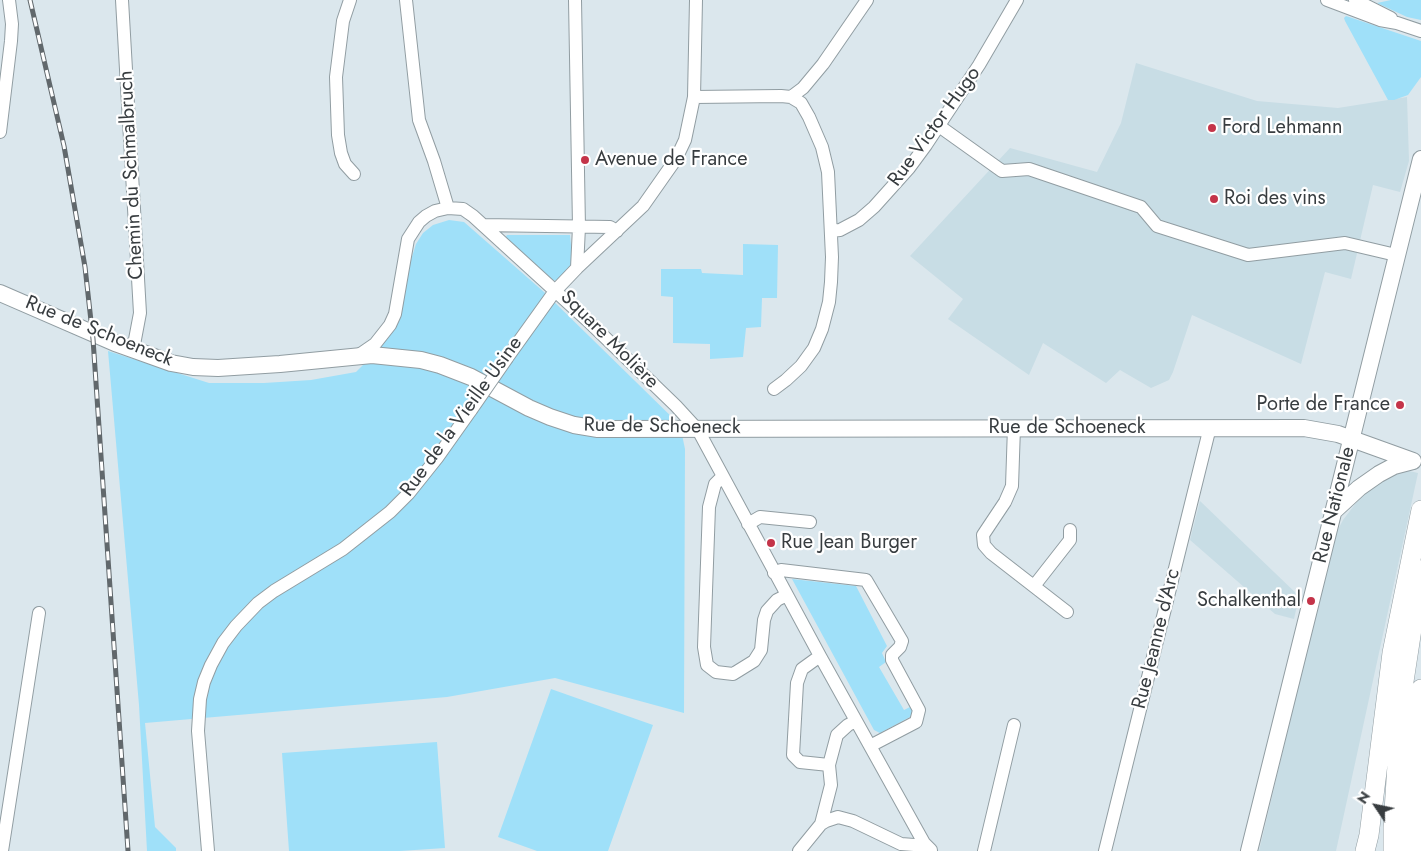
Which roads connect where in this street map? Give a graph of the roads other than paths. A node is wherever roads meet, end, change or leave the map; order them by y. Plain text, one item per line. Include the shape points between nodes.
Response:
1 (9, 0) edge
2 (122, 0) edge
3 (350, 0) edge
4 (406, 0) edge
5 (575, 0) edge
6 (696, 0) edge
7 (867, 0) edge
8 (1017, 0) edge
9 (1327, 0) edge
10 (1354, 0) edge
11 (1397, 23) junction
12 (1421, 31) edge
13 (786, 96) junction
14 (694, 97) junction
15 (939, 126) junction
16 (0, 132) edge
17 (1421, 159) edge
18 (354, 174) dead end
19 (448, 208) junction
20 (483, 225) junction
21 (579, 227) junction
22 (617, 231) junction
23 (831, 231) junction
24 (1396, 255) junction
25 (577, 268) junction
26 (555, 291) junction
27 (0, 293) edge
28 (132, 350) junction
29 (358, 356) junction
30 (774, 389) dead end
31 (1014, 427) junction
32 (1210, 427) junction
33 (698, 430) junction
34 (1352, 438) junction
35 (722, 477) junction
36 (1421, 510) edge
37 (1334, 512) junction
38 (810, 522) dead end
39 (748, 524) junction
40 (1070, 530) dead end
41 (1421, 569) edge
42 (774, 573) junction
43 (1034, 586) junction
44 (787, 595) junction
45 (1067, 612) dead end
46 (39, 613) dead end
47 (820, 656) junction
48 (1421, 689) edge
49 (856, 721) junction
50 (1014, 725) dead end
51 (870, 746) junction
52 (830, 765) junction
53 (821, 824) junction
54 (928, 849) edge
55 (2, 851) edge
56 (208, 851) edge
57 (799, 851) edge
58 (984, 851) edge
59 (1105, 851) edge
60 (1250, 851) edge
61 (1365, 851) edge
62 (1393, 851) edge
63 (1412, 851) edge

1 - 16 street via 11,41
2 - 28 street, Chemin du Schmalbruch via 140,313
3 - 18 street via 343,21 337,87 338,135 345,164
4 - 19 street via 419,120
5 - 21 street
6 - 14 street, Square Molière
7 - 13 street via 804,88
8 - 15 street, Rue Victor Hugo
9 - 11 street
10 - 11 street via 1387,14
11 - 12 street
13 - 14 street
13 - 23 street via 801,104 822,147 829,187
14 - 22 street, Square Molière via 685,140 676,159 643,206
15 - 23 street, Rue Victor Hugo via 909,168 874,207 859,220
15 - 24 street via 1002,170 1029,169 1141,207 1157,226 1248,255 1345,243
17 - 24 main road, Rue Nationale
19 - 20 street via 463,209
19 - 29 street via 426,216 408,239 395,314 376,344
20 - 21 street
20 - 26 street
21 - 22 street via 610,227
21 - 25 street
22 - 25 street, Square Molière
23 - 30 street via 831,282 822,330 801,366
24 - 34 main road, Rue Nationale
25 - 26 street, Square Molière
26 - 33 street, Square Molière
26 - 56 street, Rue de la Vieille Usine, bridge via 408,493 367,532 258,603 223,643 204,682 200,700 198,732
27 - 28 main road, Rue de Schoeneck
28 - 29 main road, Rue de Schoeneck via 171,363 218,368
29 - 33 main road, Rue de Schoeneck via 396,356 440,365 574,426
31 - 32 main road, Rue de Schoeneck
31 - 33 main road, Rue de Schoeneck
31 - 43 street via 1012,486 983,539 986,549
32 - 34 main road, Rue de Schoeneck via 1304,428
32 - 59 street, Rue Jeanne d'Arc
33 - 35 street
34 - 37 main road, Rue Nationale
34 - 37 main road, Rue de Schoeneck via 1413,461 1379,474
35 - 39 street
35 - 44 street via 715,484 709,507 704,647 707,665 716,672 733,674 754,661 761,650 767,611
36 - 61 highway via 1392,653
37 - 60 main road, Rue Nationale
38 - 39 street via 760,517
39 - 42 street
40 - 43 street via 1070,540
41 - 62 highway via 1401,702
42 - 44 street
42 - 51 street via 781,570 866,580 902,641 892,660 919,710 916,722
43 - 45 street
44 - 47 street
46 - 55 street
47 - 49 street
47 - 52 street via 802,669 797,683 793,755 800,762
48 - 63 highway
49 - 51 street
49 - 52 street via 837,735
50 - 58 street
51 - 54 street
52 - 53 street via 830,785
53 - 54 street via 832,818 844,818 901,844
53 - 57 street

